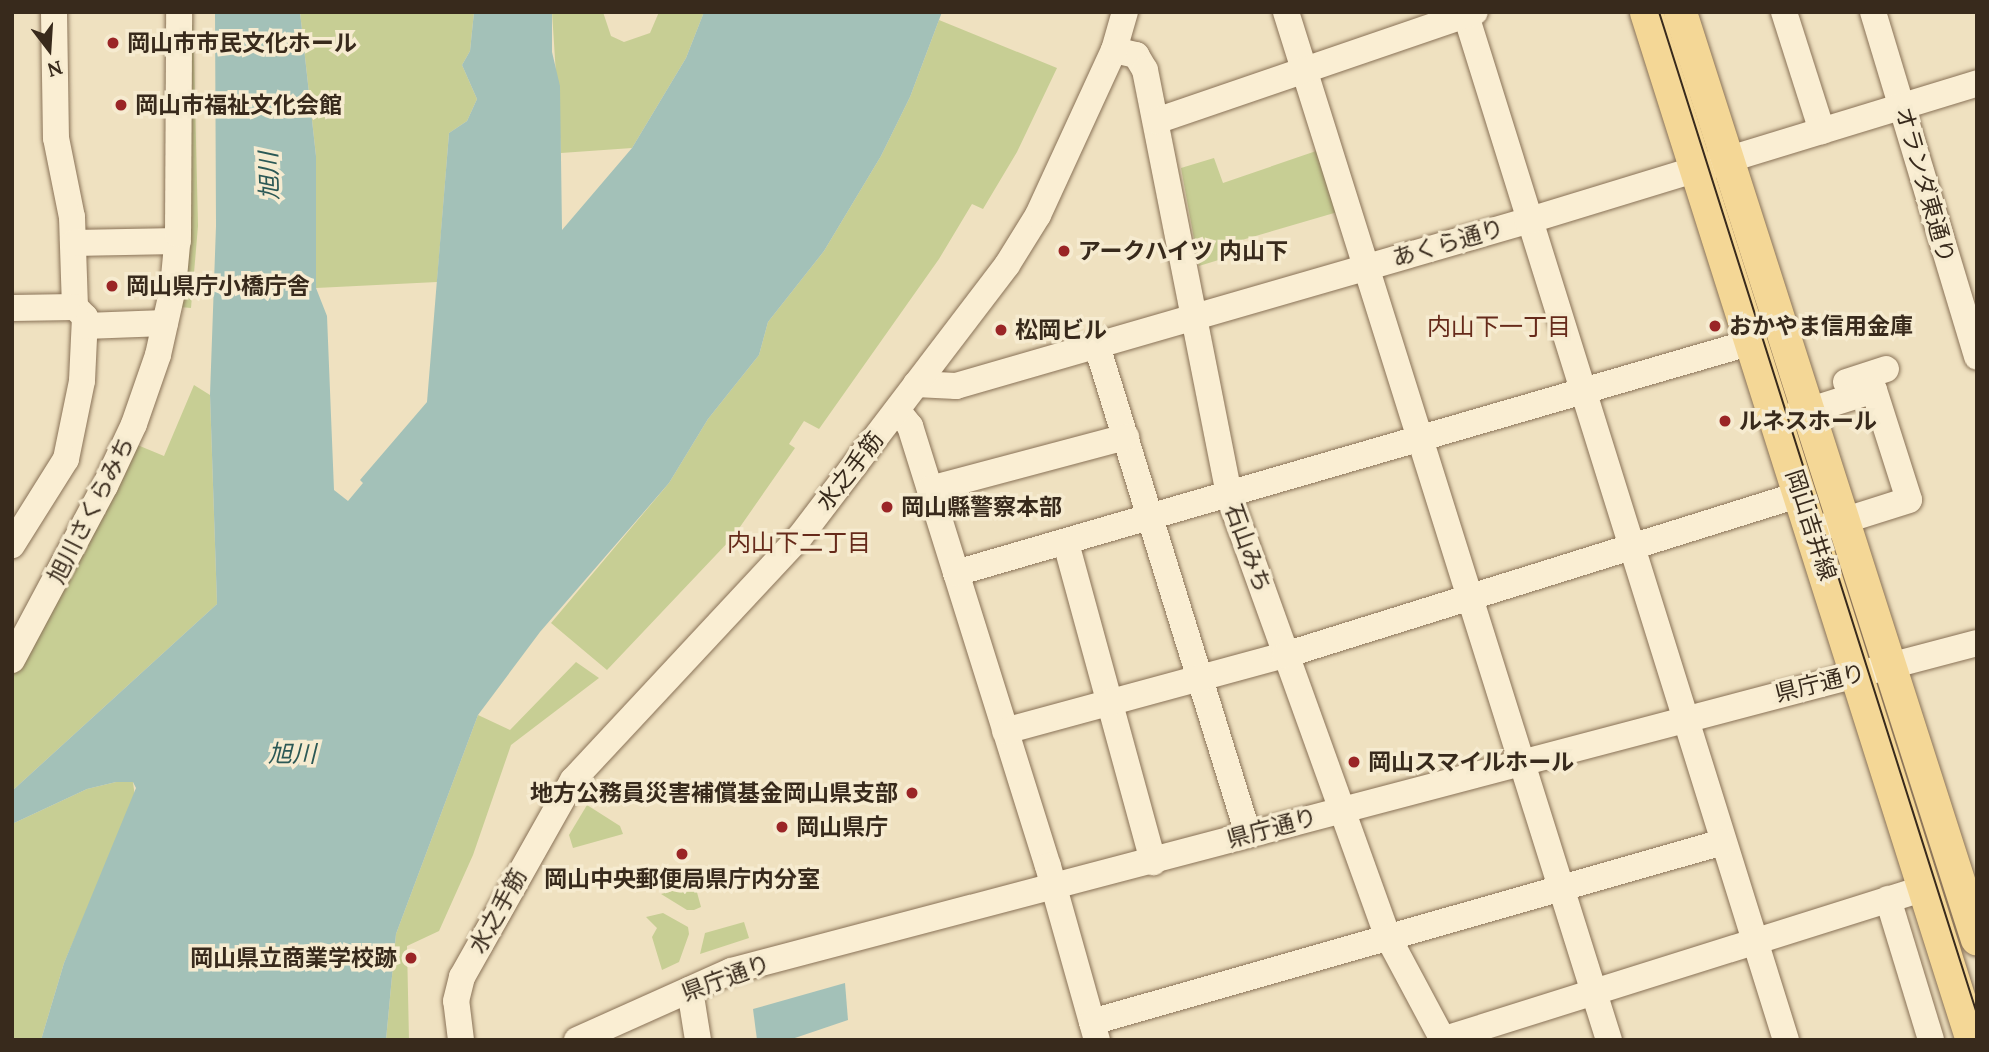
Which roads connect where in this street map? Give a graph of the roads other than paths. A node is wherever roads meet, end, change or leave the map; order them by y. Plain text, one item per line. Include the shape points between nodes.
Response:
1 (54, 12) edge
2 (179, 12) edge
3 (1125, 12) edge
4 (1286, 12) edge
5 (1646, 12) edge
6 (1680, 12) edge
7 (1784, 12) edge
8 (1873, 12) edge
9 (1469, 13) edge
10 (1114, 50) junction
11 (1303, 70) junction
12 (1977, 83) edge
13 (1903, 107) junction
14 (1156, 121) junction
15 (1822, 131) junction
16 (1728, 160) junction
17 (1697, 170) junction
18 (1527, 221) junction
19 (177, 241) junction
20 (73, 243) junction
21 (1365, 267) junction
22 (12, 308) edge
23 (80, 317) junction
24 (1193, 317) junction
25 (165, 323) junction
26 (1752, 342) junction
27 (1097, 346) junction
28 (1977, 357) edge
29 (1886, 369) dead end
30 (916, 384) junction
31 (1582, 394) junction
32 (1806, 402) junction
33 (897, 410) junction
34 (1777, 420) junction
35 (1126, 437) junction
36 (1420, 441) junction
37 (930, 489) junction
38 (1801, 494) junction
39 (1228, 496) junction
40 (1151, 519) junction
41 (1844, 520) junction
42 (1812, 530) junction
43 (1066, 543) junction
44 (12, 545) edge
45 (1632, 546) junction
46 (956, 573) junction
47 (1470, 595) junction
48 (1977, 643) edge
49 (1285, 655) junction
50 (12, 660) edge
51 (1891, 665) junction
52 (1858, 673) junction
53 (1200, 678) junction
54 (1109, 703) junction
55 (1683, 719) junction
56 (1005, 730) junction
57 (1520, 763) junction
58 (1342, 810) junction
59 (1248, 834) junction
60 (1723, 842) junction
61 (1153, 862) junction
62 (1053, 887) junction
63 (1925, 888) junction
64 (1561, 889) junction
65 (1888, 899) junction
66 (1388, 937) junction
67 (1977, 939) edge
68 (1756, 942) junction
69 (690, 990) junction
70 (1593, 991) junction
71 (1969, 1030) edge
72 (1094, 1031) edge
73 (1930, 1036) edge
74 (461, 1040) edge
75 (577, 1040) edge
76 (698, 1040) edge
77 (1442, 1040) edge
78 (1609, 1040) edge
79 (1786, 1040) edge

1 - 20 street via 56,138 70,200
2 - 19 street, 旭川さくらみち
3 - 10 street, 水之手筋
4 - 11 street
5 - 17 main road, 岡山吉井線
6 - 16 main road, 岡山吉井線
7 - 15 street
8 - 13 street, オランダ東通り
9 - 11 street
9 - 18 street
10 - 14 street, 石山みち via 1136,55
10 - 30 street, 水之手筋 via 1038,215 1007,265
11 - 14 street
11 - 21 street
12 - 13 street, あくら通り
13 - 15 street, あくら通り
13 - 28 street, オランダ東通り
14 - 24 street, 石山みち
15 - 16 street, あくら通り
16 - 17 street, あくら通り
16 - 32 main road, 岡山吉井線
17 - 18 street, あくら通り
17 - 26 main road, 岡山吉井線
18 - 21 street, あくら通り
18 - 31 street
19 - 20 street
19 - 25 street, 旭川さくらみち
20 - 23 street
21 - 24 street, あくら通り
21 - 36 street
22 - 23 street
23 - 25 street
23 - 44 street via 82,381 66,459
24 - 27 street, あくら通り
24 - 39 street, 石山みち
25 - 50 street, 旭川さくらみち via 134,424
26 - 31 street
26 - 34 main road, 岡山吉井線
27 - 30 street, あくら通り via 956,386
27 - 35 street
29 - 32 street
30 - 33 street, 水之手筋
31 - 36 street
31 - 45 street
32 - 34 street
32 - 41 main road, 岡山吉井線
32 - 41 street via 1874,390 1909,500
33 - 37 street via 910,426
33 - 74 street, 水之手筋 via 799,538 573,780 461,977 456,1001
34 - 38 main road, 岡山吉井線
35 - 37 street
35 - 40 street
36 - 39 street
36 - 47 street
37 - 46 street
38 - 42 main road, 岡山吉井線
38 - 45 street
39 - 40 street
39 - 49 street, 石山みち
40 - 43 street
40 - 53 street
41 - 42 street
41 - 51 main road, 岡山吉井線
42 - 52 main road, 岡山吉井線
43 - 46 street
43 - 54 street
45 - 47 street
45 - 55 street
46 - 56 street
47 - 49 street
47 - 57 street
48 - 51 street, 県庁通り
49 - 53 street
49 - 58 street, 石山みち
51 - 52 street, 県庁通り
51 - 67 main road, 岡山吉井線
52 - 55 street, 県庁通り
52 - 63 main road, 岡山吉井線
53 - 54 street
53 - 59 street
54 - 56 street
54 - 61 street
55 - 57 street, 県庁通り
55 - 60 street
56 - 62 street
57 - 58 street, 県庁通り
57 - 64 street
58 - 59 street, 県庁通り
58 - 66 street, 石山みち
59 - 61 street, 県庁通り
60 - 64 street
60 - 68 street
61 - 62 street, 県庁通り
62 - 69 street, 県庁通り via 731,971
62 - 72 street
63 - 65 street
63 - 71 main road, 岡山吉井線
64 - 66 street
64 - 70 street
65 - 68 street
65 - 73 street
66 - 72 street
66 - 77 street, 石山みち
68 - 70 street
68 - 79 street
69 - 75 street, 県庁通り
69 - 76 street
70 - 77 street
70 - 78 street
71 - 73 street

